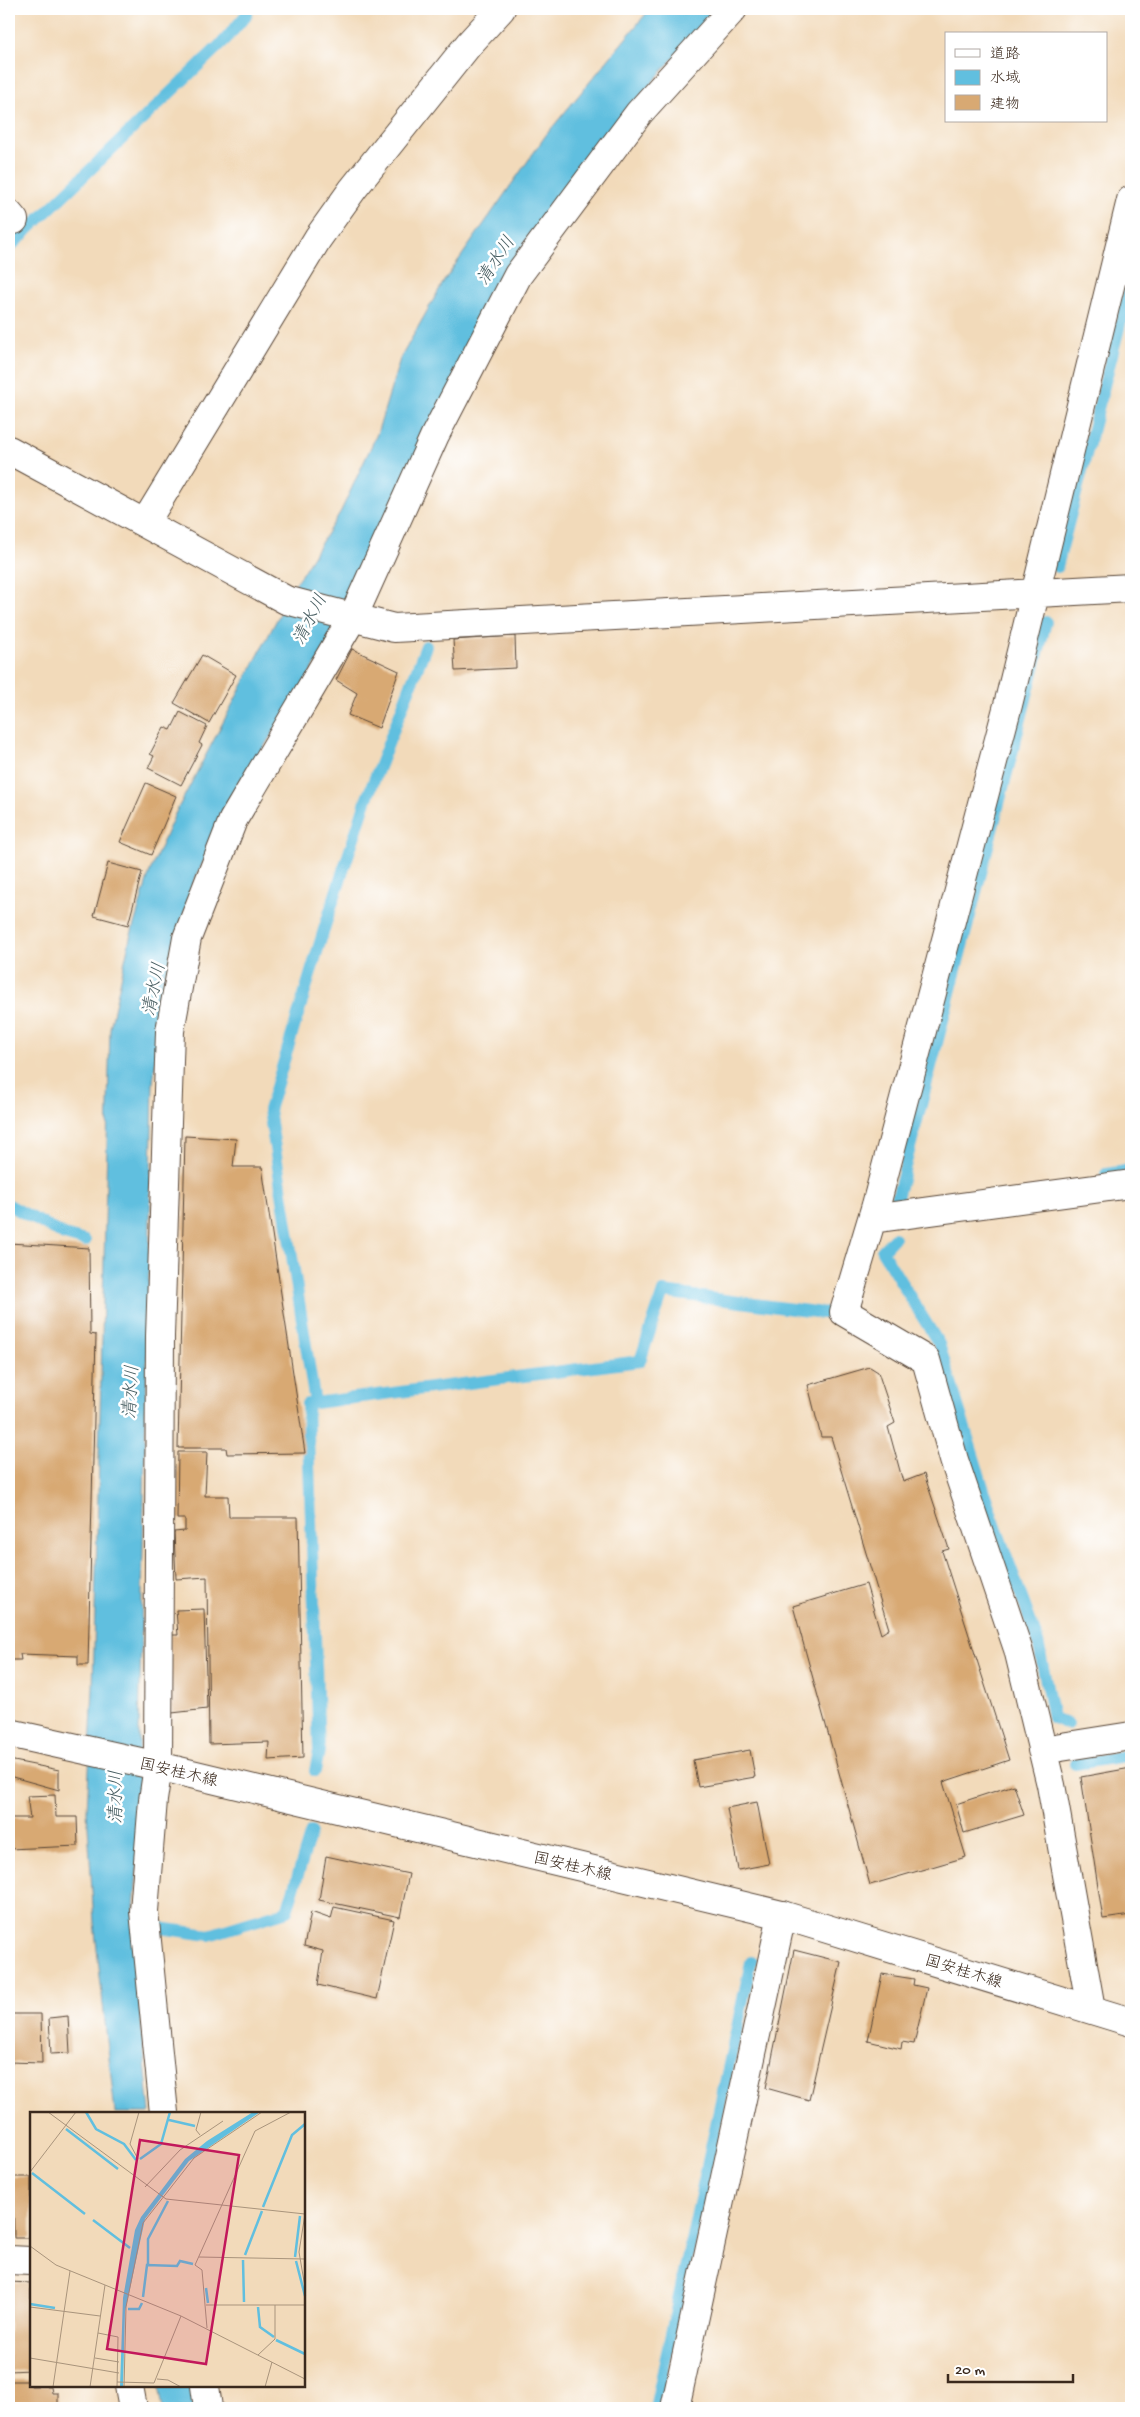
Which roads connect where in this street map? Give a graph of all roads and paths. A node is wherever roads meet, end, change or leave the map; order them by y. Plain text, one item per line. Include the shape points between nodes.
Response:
1 (501, 9) edge
2 (734, 9) edge
3 (1131, 200) edge
4 (9, 450) edge
5 (145, 523) junction
6 (1131, 588) edge
7 (1034, 593) junction
8 (353, 617) junction
9 (1131, 1184) edge
10 (872, 1219) junction
11 (9, 1733) edge
12 (1131, 1736) edge
13 (1042, 1750) junction
14 (151, 1764) junction
15 (782, 1915) junction
16 (1091, 2009) junction
17 (1131, 2022) edge
18 (164, 2112) edge
19 (9, 2260) edge
20 (30, 2261) edge
21 (130, 2387) edge
22 (205, 2387) edge
23 (133, 2408) edge
24 (208, 2408) edge
25 (675, 2408) edge

1 - 5 street via 353,189 318,238
2 - 8 street via 639,113 518,275 435,435
3 - 7 street
4 - 5 street
5 - 8 street via 286,600
6 - 7 street
7 - 8 street via 394,628
7 - 10 street via 1003,724
8 - 14 street via 233,820 187,938 170,1031
9 - 10 street
10 - 13 street via 844,1312 926,1360 954,1460 1018,1648
11 - 14 street, 国安桂木線
12 - 13 street
13 - 16 street
14 - 15 street, 国安桂木線
14 - 18 street via 153,1800 144,1911
15 - 16 street, 国安桂木線
15 - 25 street
16 - 17 street, 国安桂木線
19 - 20 street
21 - 23 street
22 - 24 street

